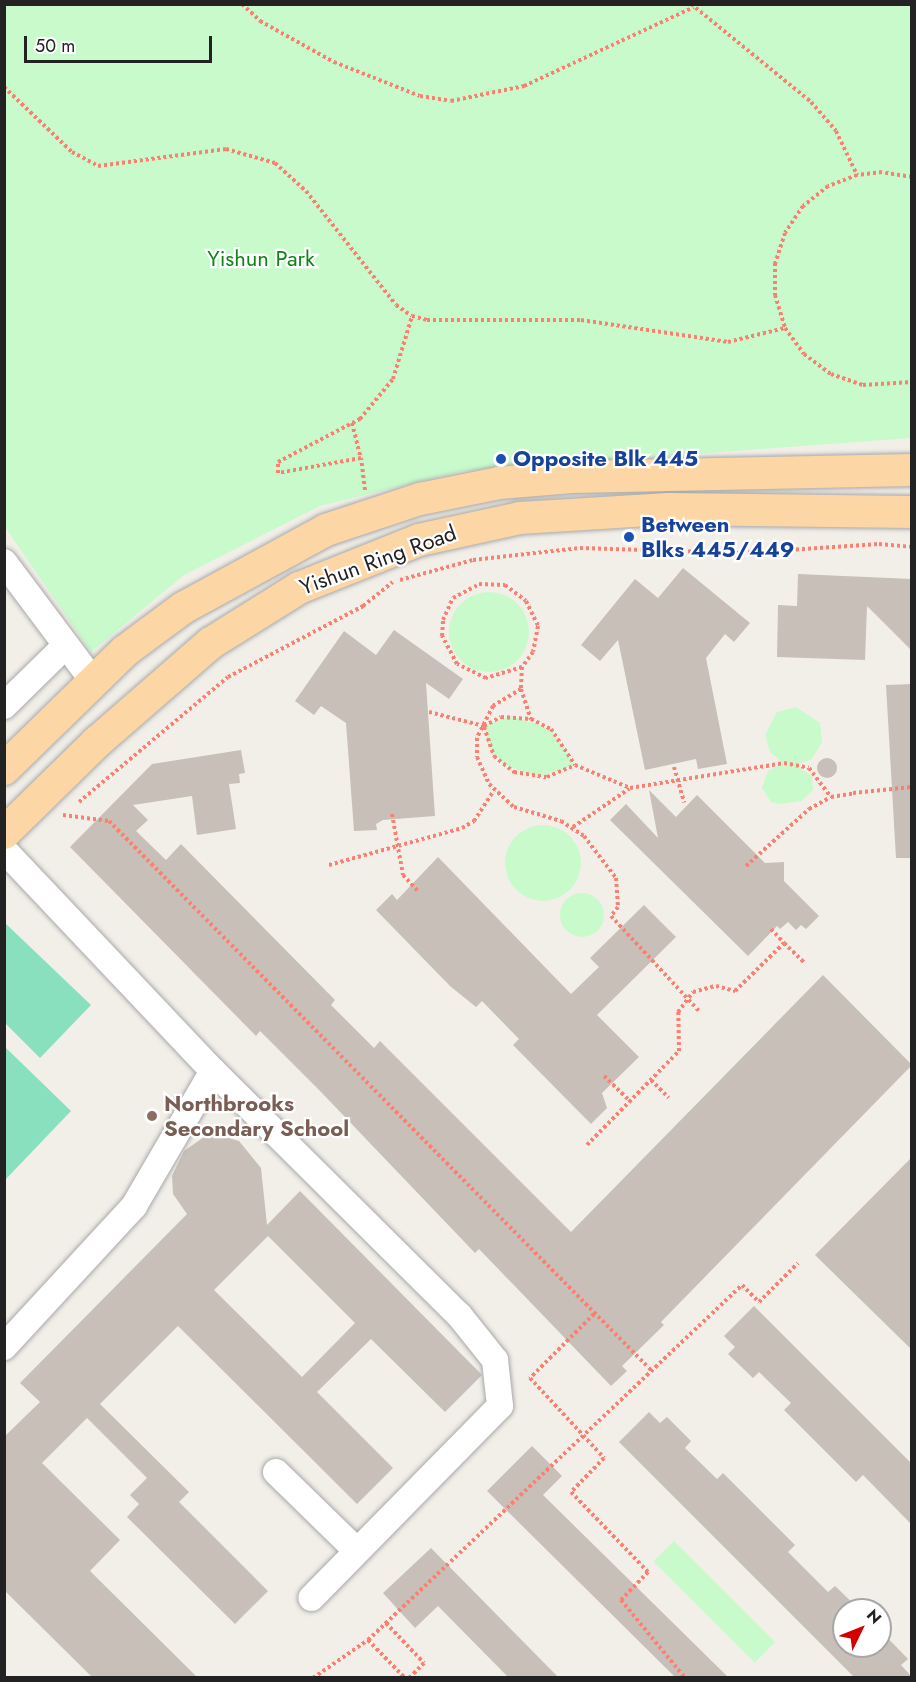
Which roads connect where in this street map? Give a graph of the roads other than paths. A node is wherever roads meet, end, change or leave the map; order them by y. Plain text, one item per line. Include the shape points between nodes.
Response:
1 (912, 470) edge
2 (912, 512) edge
3 (4, 562) edge
4 (66, 645) junction
5 (93, 681) junction
6 (4, 706) edge
7 (4, 769) edge
8 (4, 833) edge
9 (4, 850) edge
10 (213, 1071) junction
11 (4, 1347) edge
12 (276, 1472) dead end
13 (357, 1551) junction
14 (310, 1598) dead end

1 - 5 main road, Yishun Ring Road via 572,477 499,483 420,499 326,530 245,572 183,608
2 - 8 main road, Yishun Ring Road via 669,508 520,518 419,540 299,588 211,643 97,742
3 - 4 lane
4 - 5 lane
4 - 6 lane
5 - 7 main road, Yishun Ring Road
9 - 10 lane
10 - 11 lane via 134,1206
10 - 13 lane via 459,1315 495,1360 500,1406
12 - 13 lane
13 - 14 lane

